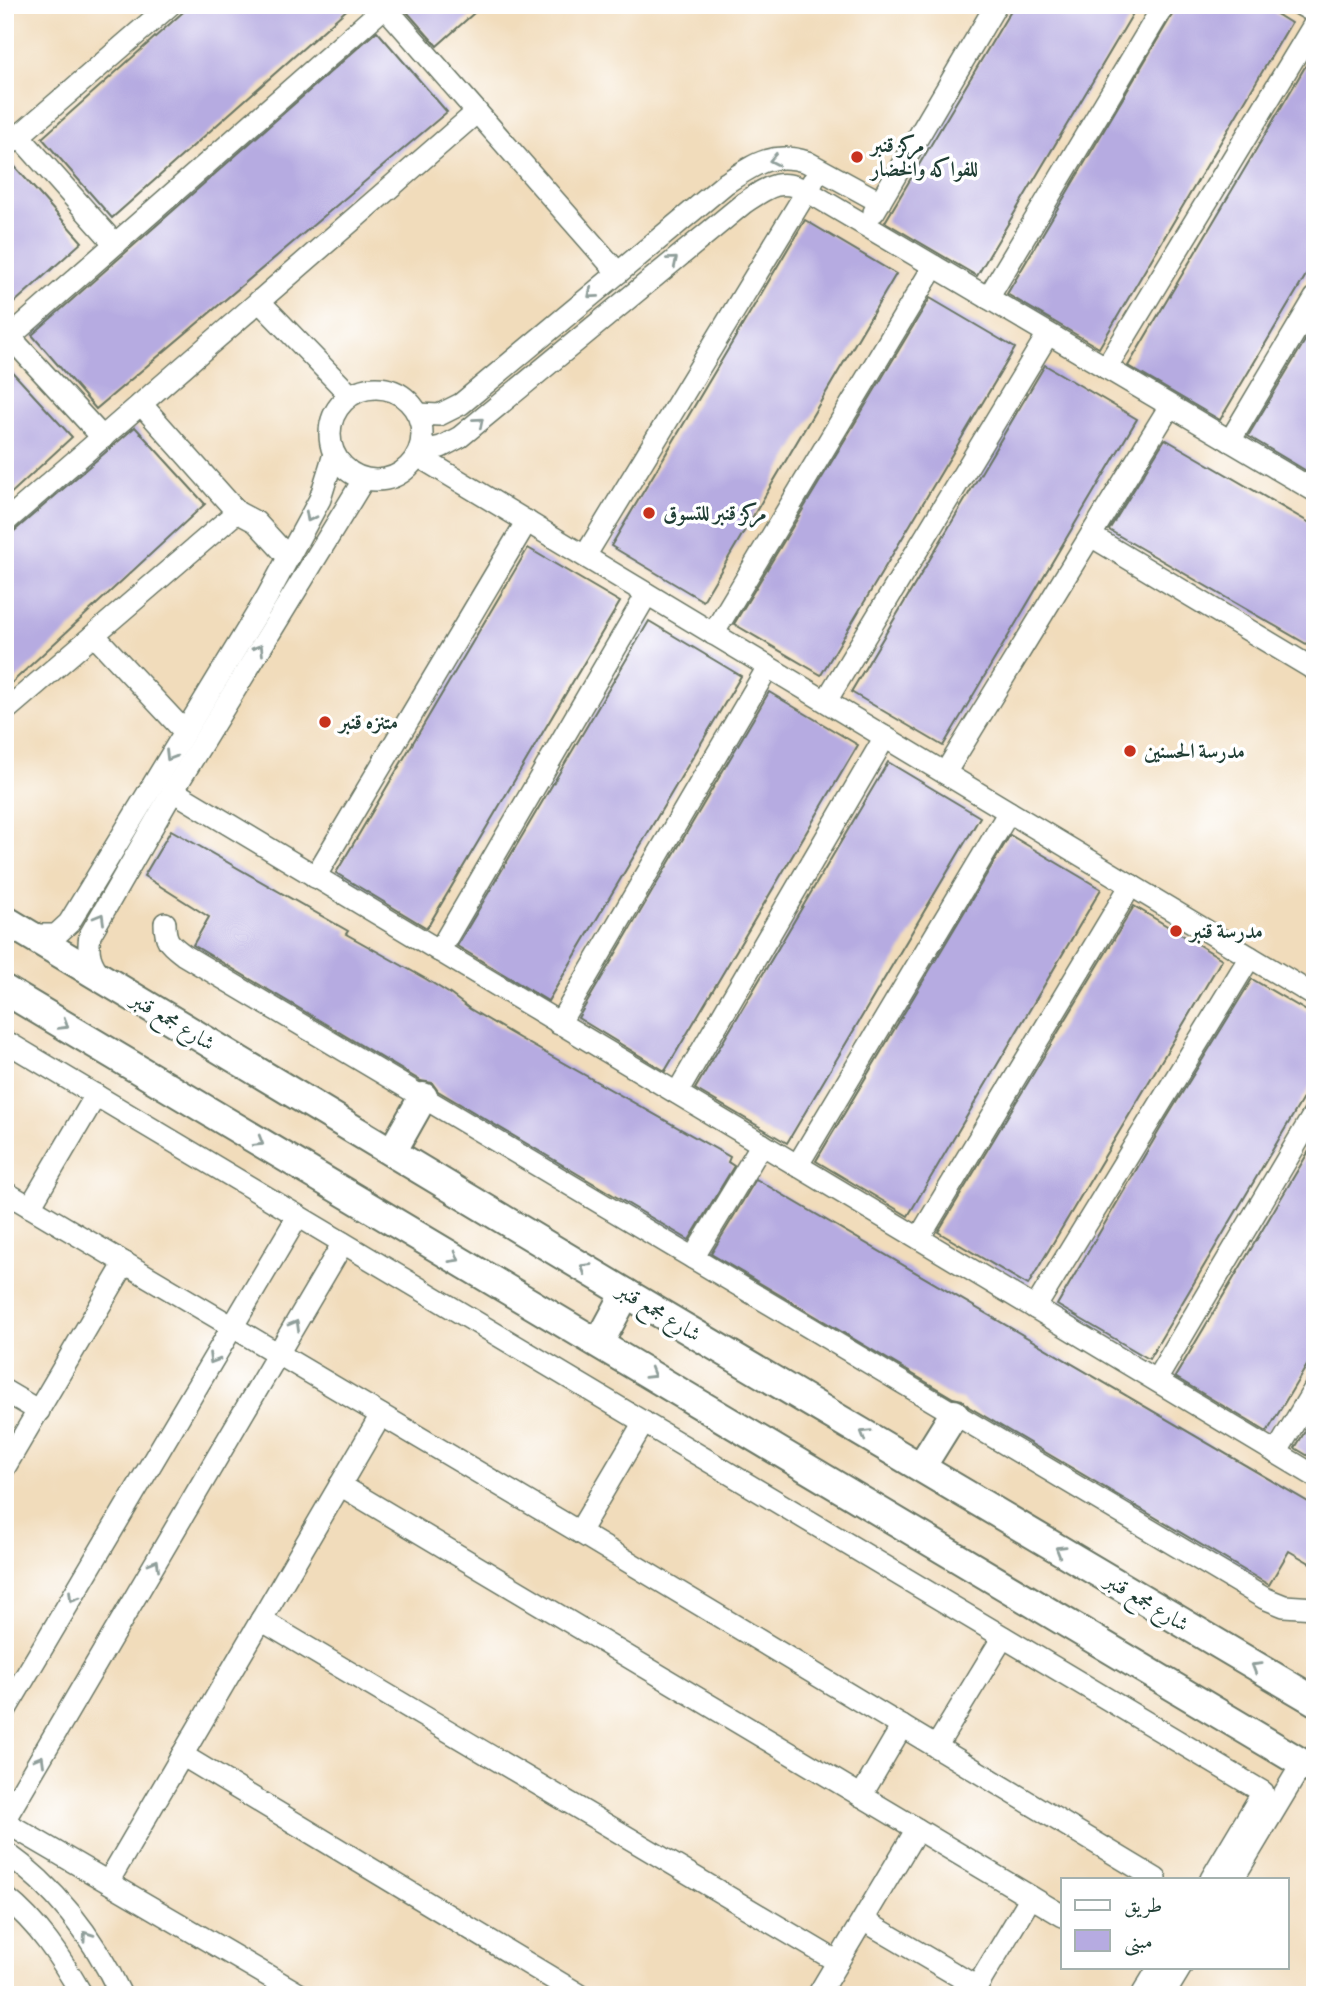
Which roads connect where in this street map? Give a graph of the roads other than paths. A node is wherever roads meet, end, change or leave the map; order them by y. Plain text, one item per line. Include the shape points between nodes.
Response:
1 (170, 5) edge
2 (996, 5) edge
3 (1164, 5) edge
4 (1301, 5) edge
5 (386, 6) edge
6 (1315, 13) edge
7 (1315, 23) edge
8 (477, 112) junction
9 (12, 142) edge
10 (820, 168) junction
11 (726, 183) junction
12 (807, 191) junction
13 (880, 202) junction
14 (744, 203) junction
15 (865, 225) junction
16 (115, 244) junction
17 (934, 266) junction
18 (618, 273) junction
19 (988, 298) junction
20 (1315, 298) edge
21 (259, 301) junction
22 (1048, 334) junction
23 (7, 339) edge
24 (1106, 368) junction
25 (350, 395) junction
26 (141, 404) junction
27 (1170, 406) junction
28 (418, 414) junction
29 (103, 438) junction
30 (1230, 441) junction
31 (334, 454) junction
32 (418, 454) junction
33 (364, 479) junction
34 (1315, 491) edge
35 (237, 512) junction
36 (527, 521) junction
37 (5, 522) edge
38 (1091, 536) junction
39 (585, 556) junction
40 (288, 558) junction
41 (647, 594) junction
42 (713, 634) junction
43 (94, 635) junction
44 (768, 667) junction
45 (1315, 670) edge
46 (234, 671) junction
47 (826, 701) junction
48 (5, 711) edge
49 (184, 731) junction
50 (886, 737) junction
51 (945, 773) junction
52 (173, 792) junction
53 (1009, 811) junction
54 (316, 877) junction
55 (1131, 885) junction
56 (165, 923) dead end
57 (14, 925) edge
58 (439, 951) junction
59 (1250, 957) junction
60 (102, 978) junction
61 (1312, 988) edge
62 (5, 990) edge
63 (559, 1024) junction
64 (5, 1041) edge
65 (677, 1094) junction
66 (96, 1095) junction
67 (423, 1097) junction
68 (1315, 1112) edge
69 (762, 1144) junction
70 (392, 1152) junction
71 (797, 1166) junction
72 (5, 1192) edge
73 (30, 1207) junction
74 (298, 1216) junction
75 (919, 1238) junction
76 (343, 1243) junction
77 (693, 1258) junction
78 (125, 1263) junction
79 (626, 1293) junction
80 (1035, 1308) junction
81 (232, 1327) junction
82 (599, 1343) junction
83 (278, 1354) junction
84 (1156, 1380) junction
85 (1315, 1388) edge
86 (5, 1391) edge
87 (38, 1411) junction
88 (954, 1414) junction
89 (381, 1415) junction
90 (644, 1422) junction
91 (1276, 1453) junction
92 (5, 1467) edge
93 (920, 1467) junction
94 (1315, 1476) edge
95 (340, 1485) junction
96 (579, 1532) junction
97 (1315, 1608) edge
98 (261, 1620) junction
99 (1003, 1637) junction
100 (1315, 1702) edge
101 (5, 1711) edge
102 (902, 1726) junction
103 (936, 1747) junction
104 (182, 1755) junction
105 (1309, 1767) edge
106 (862, 1797) junction
107 (5, 1820) edge
108 (917, 1829) junction
109 (5, 1852) edge
110 (1154, 1878) edge
111 (1212, 1878) edge
112 (1234, 1878) edge
113 (108, 1882) junction
114 (5, 1897) edge
115 (1031, 1897) junction
116 (1061, 1915) edge
117 (863, 1920) junction
118 (838, 1962) junction
119 (1180, 1968) edge
120 (1154, 1969) edge
121 (975, 1991) edge
122 (82, 1995) edge
123 (121, 1995) edge
124 (301, 1995) edge
125 (580, 1995) edge
126 (818, 1995) edge
127 (1142, 1995) edge
128 (1164, 1995) edge

1 - 9 street
2 - 13 street
3 - 19 street
4 - 6 street
5 - 8 street
5 - 16 street
7 - 24 street
8 - 18 street
8 - 21 street
9 - 16 street
10 -> 11 street via 780,157 753,166
10 - 12 street
10 - 13 street
11 - 14 street
11 - 18 street
12 - 14 street via 784,183 773,185
12 - 15 street
12 - 39 street
13 - 15 street
32 -> 14 street via 460,437
15 - 17 street
16 - 23 street
17 - 19 street
17 - 42 street
18 -> 28 street via 461,404 439,415
19 - 22 street
20 - 30 street
21 - 25 street
21 - 26 street
22 - 24 street
22 - 47 street
23 - 29 street
24 - 27 street
25 - 28 street via 362,389 388,389 401,394
25 - 31 street via 340,404 330,428
26 - 29 street
26 - 35 street
27 - 30 street
27 - 38 street
28 - 32 street via 423,440
29 - 37 street
30 - 34 street
31 - 33 street
31 -> 40 street via 320,499
32 - 33 street via 401,474 377,481
32 - 36 street
46 -> 33 street
35 - 40 street via 256,522
35 - 43 street
36 - 39 street
36 - 54 street
38 - 45 street
38 - 51 street
39 - 41 street
40 - 46 street
41 - 42 street
41 - 58 street
42 - 44 street
43 - 48 street
43 - 49 street
44 - 47 street
44 - 63 street
46 - 49 street
46 - 52 street
47 - 50 street
49 -> 57 street via 69,923 56,936
50 - 51 street
50 - 65 street
51 - 53 street
52 - 54 street
60 -> 52 street via 87,951 90,936
53 - 55 street
53 - 71 street
54 - 58 street
55 - 59 street
55 - 75 street
56 - 67 street via 165,937 184,955
57 - 60 main road, شارع مجمع قنبر
58 - 63 street
59 - 61 street
59 - 80 street
60 - 70 main road, شارع مجمع قنبر
62 -> 82 main road
63 - 65 street
64 - 66 street
65 - 69 street
66 - 73 street
66 - 74 street
67 - 70 main road
67 - 77 street
68 - 84 street
69 - 71 street
69 - 77 street
79 -> 70 main road, شارع مجمع قنبر
71 - 75 street
72 - 73 street
73 - 78 street
74 - 76 street
74 - 81 street
75 - 80 street
83 -> 76 street
76 - 90 street
77 - 88 street
78 - 81 street
78 - 87 street
79 - 82 main road
93 -> 79 main road, شارع مجمع قنبر
80 - 84 street
81 - 83 street
81 -> 101 street
82 -> 105 main road
83 - 89 street
107 -> 83 street
84 - 91 street
85 - 91 street
86 - 87 street
87 - 92 street
88 - 93 main road
88 - 97 street via 1264,1598 1284,1606
89 - 95 street
89 - 96 street
90 - 96 street
90 - 99 street
91 - 94 street
100 -> 93 main road, شارع مجمع قنبر
95 - 98 street
95 - 106 street
96 - 102 street
98 - 104 street
98 - 118 street
99 - 103 street
99 - 111 street via 1263,1792
102 - 103 street
102 - 106 street
103 - 110 street
104 - 113 street
104 - 125 street
105 - 112 street
106 - 108 street
107 - 113 street
108 - 115 street
108 - 117 street
123 -> 109 street via 61,1900
113 - 124 street
114 - 122 street via 41,1933
115 - 116 street
115 - 121 street
117 - 118 street
117 - 121 street
118 - 126 street
119 - 128 street
120 - 127 street

